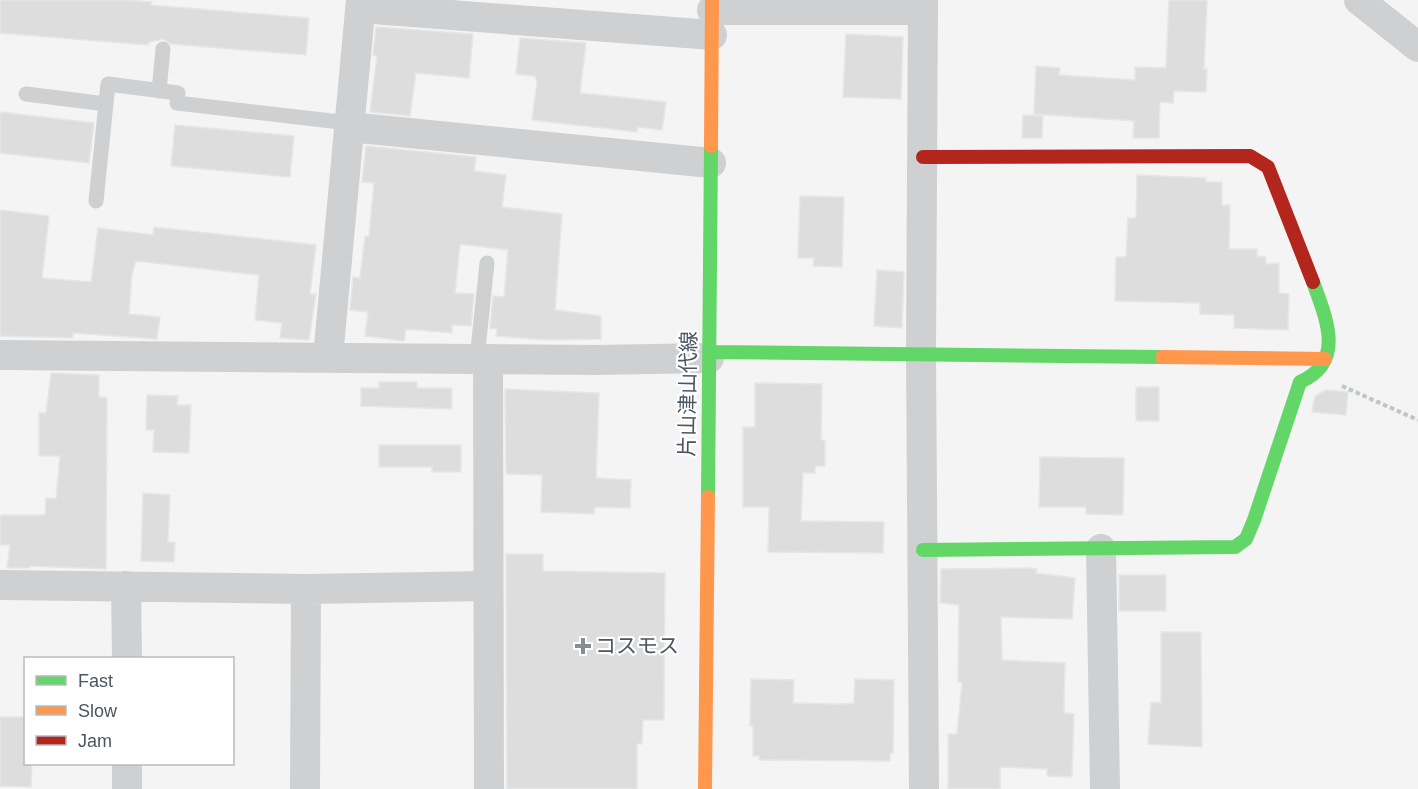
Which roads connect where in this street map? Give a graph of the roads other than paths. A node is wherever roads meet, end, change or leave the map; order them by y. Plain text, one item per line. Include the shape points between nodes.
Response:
1 (1359, 0) edge
2 (361, 4) edge
3 (923, 5) edge
4 (712, 15) edge
5 (1418, 47) edge
6 (164, 49) dead end
7 (159, 91) junction
8 (26, 94) dead end
9 (106, 104) junction
10 (349, 125) junction
11 (923, 157) junction
12 (711, 163) junction
13 (96, 201) dead end
14 (487, 263) dead end
15 (921, 354) junction
16 (0, 355) edge
17 (709, 355) junction
18 (328, 357) junction
19 (1325, 358) junction
20 (482, 359) junction
21 (1101, 549) junction
22 (923, 550) junction
23 (0, 585) edge
24 (126, 586) junction
25 (488, 586) junction
26 (306, 589) junction
27 (127, 657) edge
28 (127, 765) edge
29 (127, 789) edge
30 (304, 789) edge
31 (489, 789) edge
32 (705, 789) edge
33 (924, 789) edge
34 (1105, 789) edge

1 - 5 street
2 - 4 street
2 - 10 street
3 - 4 street
3 - 11 street
4 - 12 street, 片山津山代線
6 - 7 lane
7 - 9 lane via 108,84
7 - 10 lane via 178,93 177,103
8 - 9 lane
9 - 13 lane
10 - 12 street
10 - 18 street
11 - 15 street
11 - 19 street via 1250,156 1268,167 1286,208 1331,336
12 - 17 street, 片山津山代線
14 - 20 lane
15 - 17 street
15 - 19 street
15 - 22 street
16 - 18 street
17 - 20 street
17 - 32 street, 片山津山代線
18 - 20 street
19 - 21 street via 1316,375 1300,382 1246,539 1235,547
20 - 25 street
21 - 22 street
21 - 34 street
22 - 33 street
23 - 24 street
24 - 26 street
24 - 27 street
25 - 26 street
25 - 31 street
26 - 30 street
28 - 29 street

